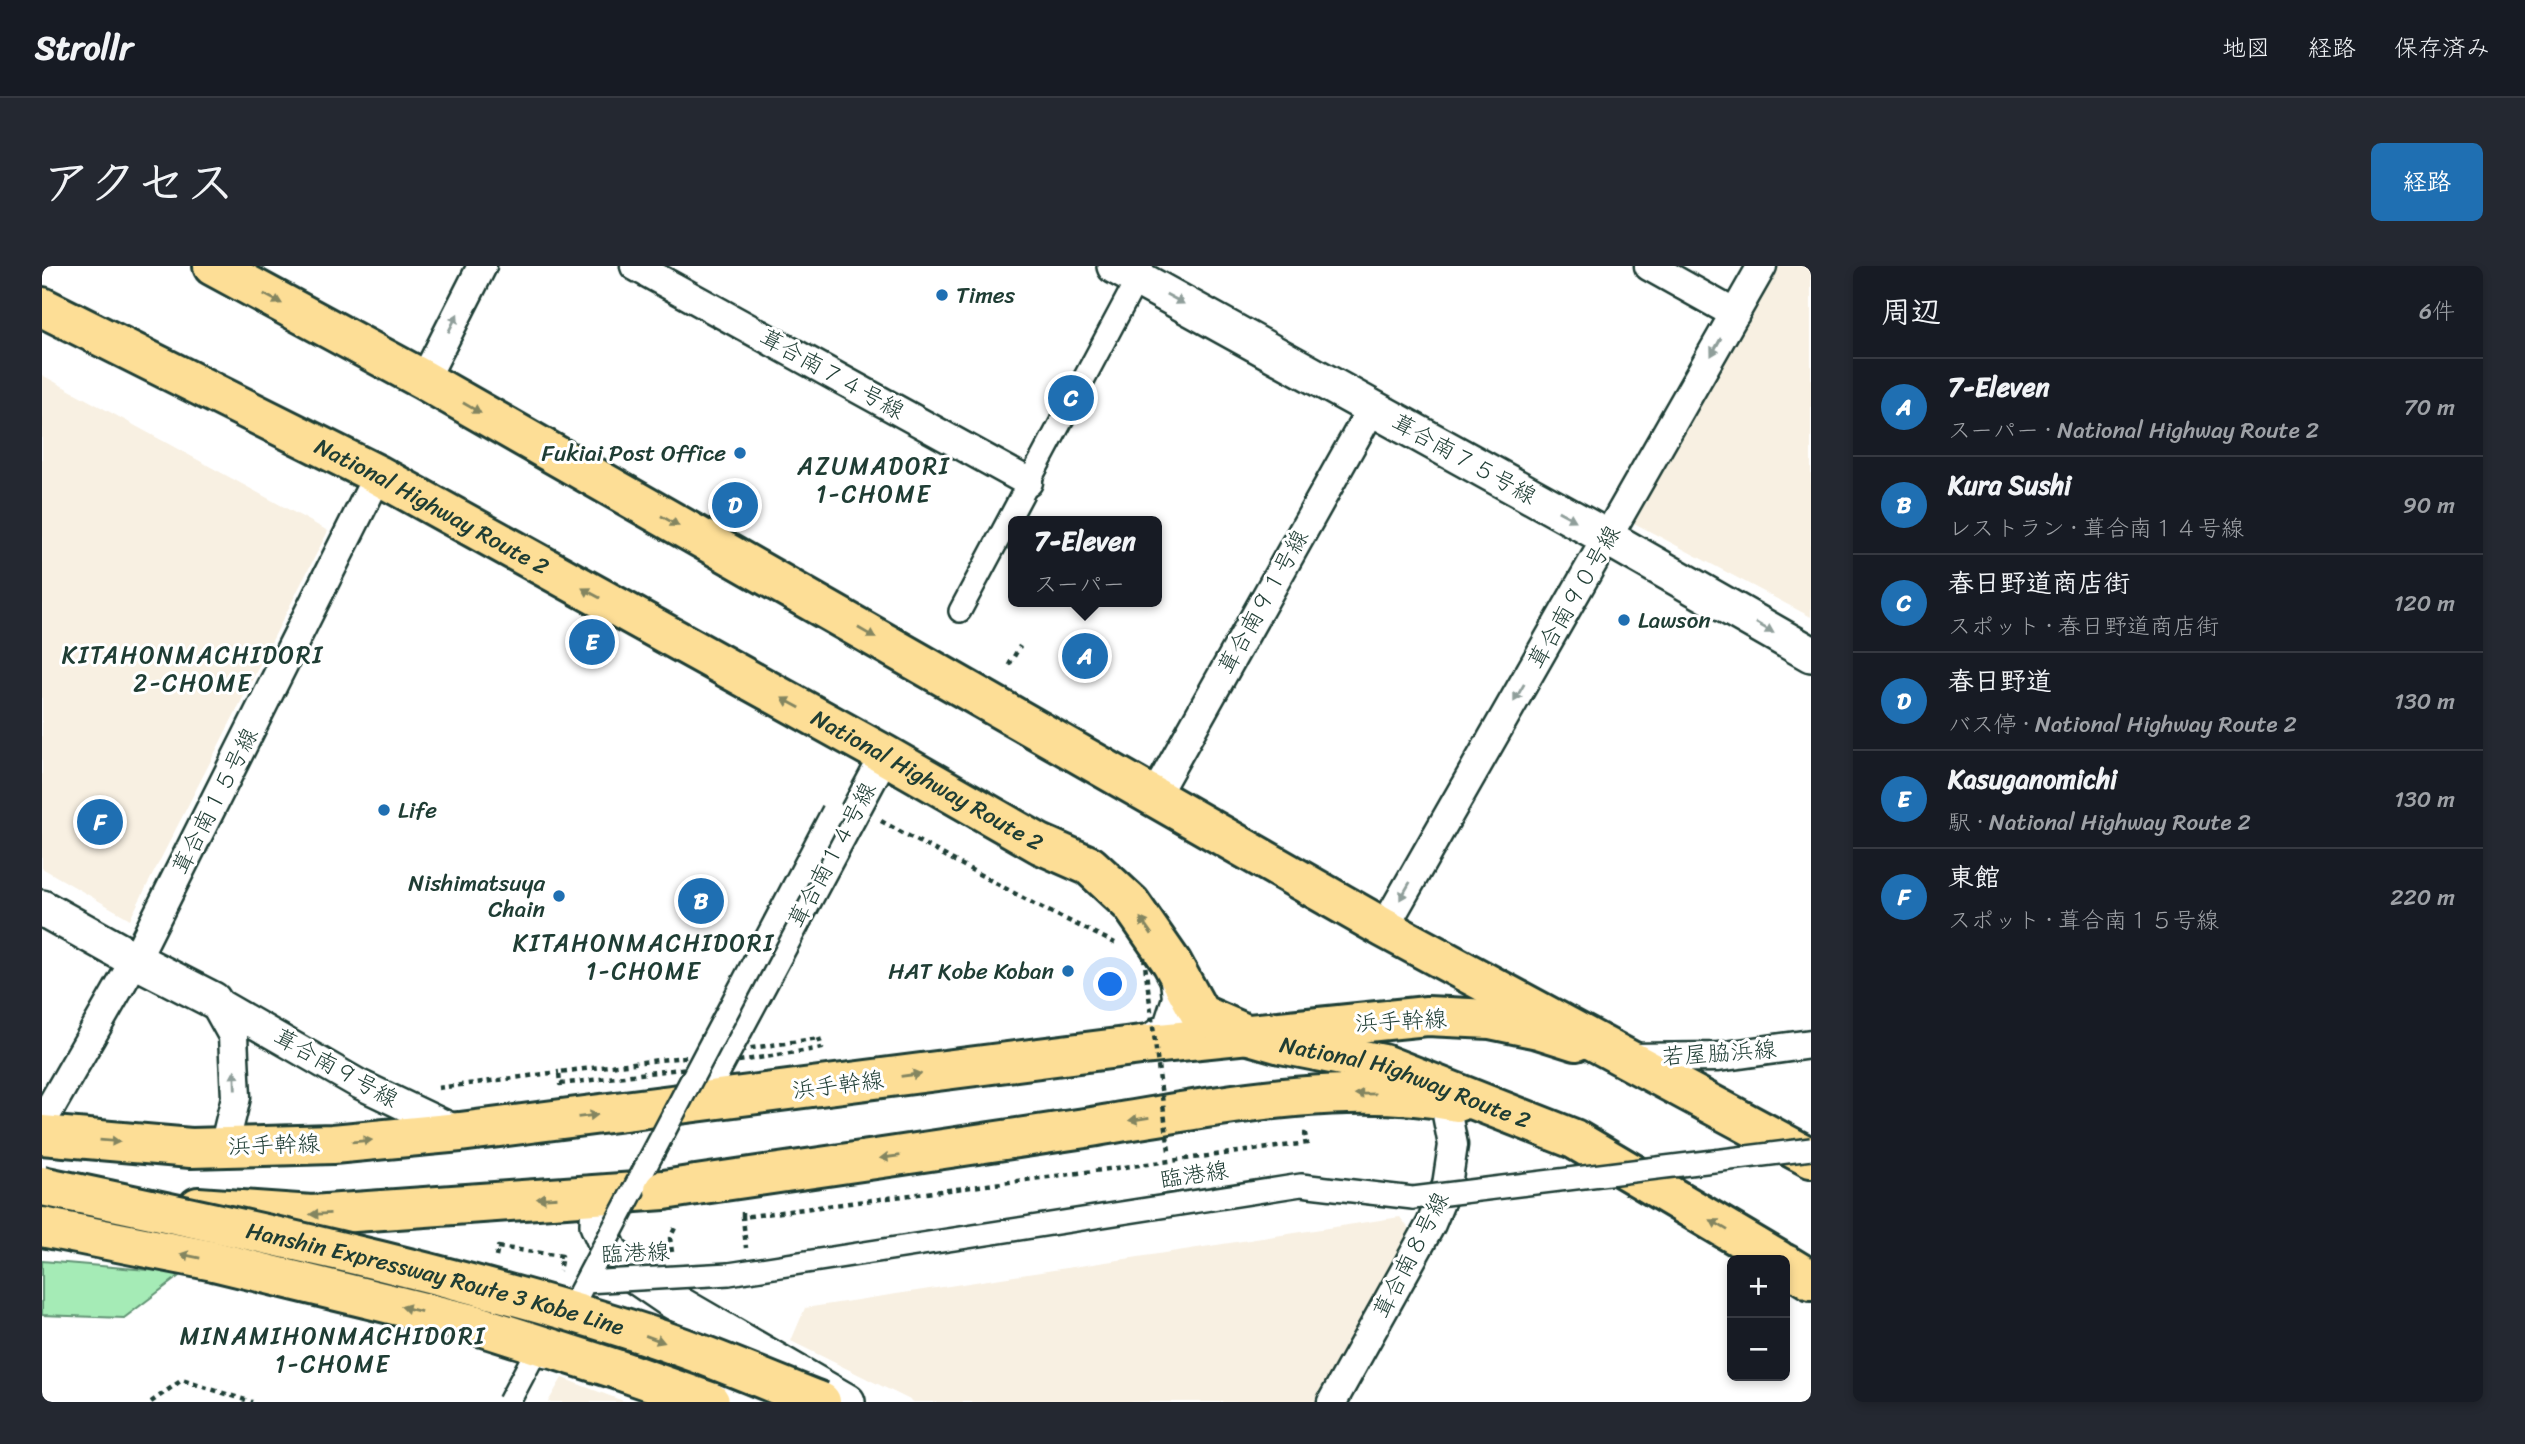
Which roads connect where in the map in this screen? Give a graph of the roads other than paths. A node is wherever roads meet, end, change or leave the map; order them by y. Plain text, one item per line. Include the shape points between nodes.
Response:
1 (213, 266) edge
2 (482, 266) edge
3 (635, 266) edge
4 (1648, 266) edge
5 (1762, 266) edge
6 (1132, 270) edge
7 (42, 307) edge
8 (1735, 314) junction
9 (424, 380) junction
10 (1372, 408) junction
11 (378, 475) junction
12 (1028, 482) junction
13 (1010, 516) edge
14 (1008, 520) edge
15 (1608, 538) junction
16 (960, 611) dead end
17 (1811, 654) edge
18 (885, 755) junction
19 (1153, 797) junction
20 (845, 809) junction
21 (42, 908) edge
22 (1384, 928) junction
23 (135, 960) junction
24 (1158, 960) junction
25 (213, 1000) junction
26 (1246, 1034) junction
27 (1811, 1044) edge
28 (1141, 1045) junction
29 (1628, 1058) junction
30 (1444, 1099) junction
31 (699, 1102) junction
32 (42, 1122) edge
33 (460, 1132) junction
34 (42, 1135) edge
35 (1574, 1139) junction
36 (223, 1147) junction
37 (1811, 1149) edge
38 (1811, 1158) edge
39 (42, 1186) edge
40 (599, 1195) junction
41 (42, 1203) edge
42 (42, 1227) edge
43 (1770, 1255) edge
44 (1790, 1267) edge
45 (1811, 1280) edge
46 (585, 1282) junction
47 (546, 1357) junction
48 (509, 1402) edge
49 (664, 1402) edge
50 (710, 1402) edge
51 (821, 1402) edge
52 (847, 1402) edge
53 (1332, 1402) edge

1 -> 9 main road
9 -> 2 street
3 - 12 street, 葺合南７４号線
4 - 8 street
5 - 8 street, 葺合南９０号線
6 -> 10 street, 葺合南７５号線
6 - 12 street
7 - 11 main road, National Highway Route 2
8 -> 15 street, 葺合南９０号線
9 -> 19 main road
10 -> 15 street, 葺合南７５号線
10 - 19 street, 葺合南９１号線
18 -> 11 main road, National Highway Route 2
11 - 23 street, 葺合南１５号線
12 - 13 street
14 - 16 street
15 -> 17 street, 葺合南７５号線
15 -> 22 street, 葺合南９０号線
18 - 20 street, 葺合南１４号線
24 -> 18 main road, National Highway Route 2 via 1131,904 1090,866 1040,844
19 - 22 main road
20 - 31 street, 葺合南１４号線
20 - 46 street, bridge
21 - 23 street, 葺合南９号線
22 - 29 main road
23 - 25 street, 葺合南９号線
23 - 32 street, 葺合南１５号線
24 - 26 main road, National Highway Route 2 via 1200,1014
24 - 28 street via 1177,998 1168,1026
25 - 33 street, 葺合南９号線 via 359,1084
36 -> 25 street via 236,1097 233,1036
26 - 28 main road, 浜手幹線
26 - 29 main road, 浜手幹線 via 1427,1016 1490,1019
26 - 35 main road, National Highway Route 2 via 1383,1064
27 - 29 street, 若屋脇浜線 via 1717,1057
31 -> 28 main road, 浜手幹線
29 - 38 main road
30 - 35 main road
30 -> 40 main road via 1399,1093 1329,1094 680,1188
30 - 53 street, 葺合南８号線 via 1453,1145 1447,1185 1431,1224
33 -> 31 main road, 浜手幹線
36 -> 33 main road, 浜手幹線 via 333,1144
34 -> 36 main road, 浜手幹線
43 -> 35 main road, National Highway Route 2
37 - 46 street, 臨港線, bridge via 1413,1198 1301,1185 729,1274
39 -> 51 main road, Hanshin Expressway Route 3 Kobe Line, bridge via 461,1280 630,1330
40 -> 41 main road via 312,1215
40 - 52 street via 598,1225 610,1252 633,1274
50 -> 42 main road, Hanshin Expressway Route 3 Kobe Line, bridge via 477,1325 214,1261
44 - 45 main road
46 - 47 street, bridge
47 - 48 street, bridge via 535,1353
47 - 49 street

